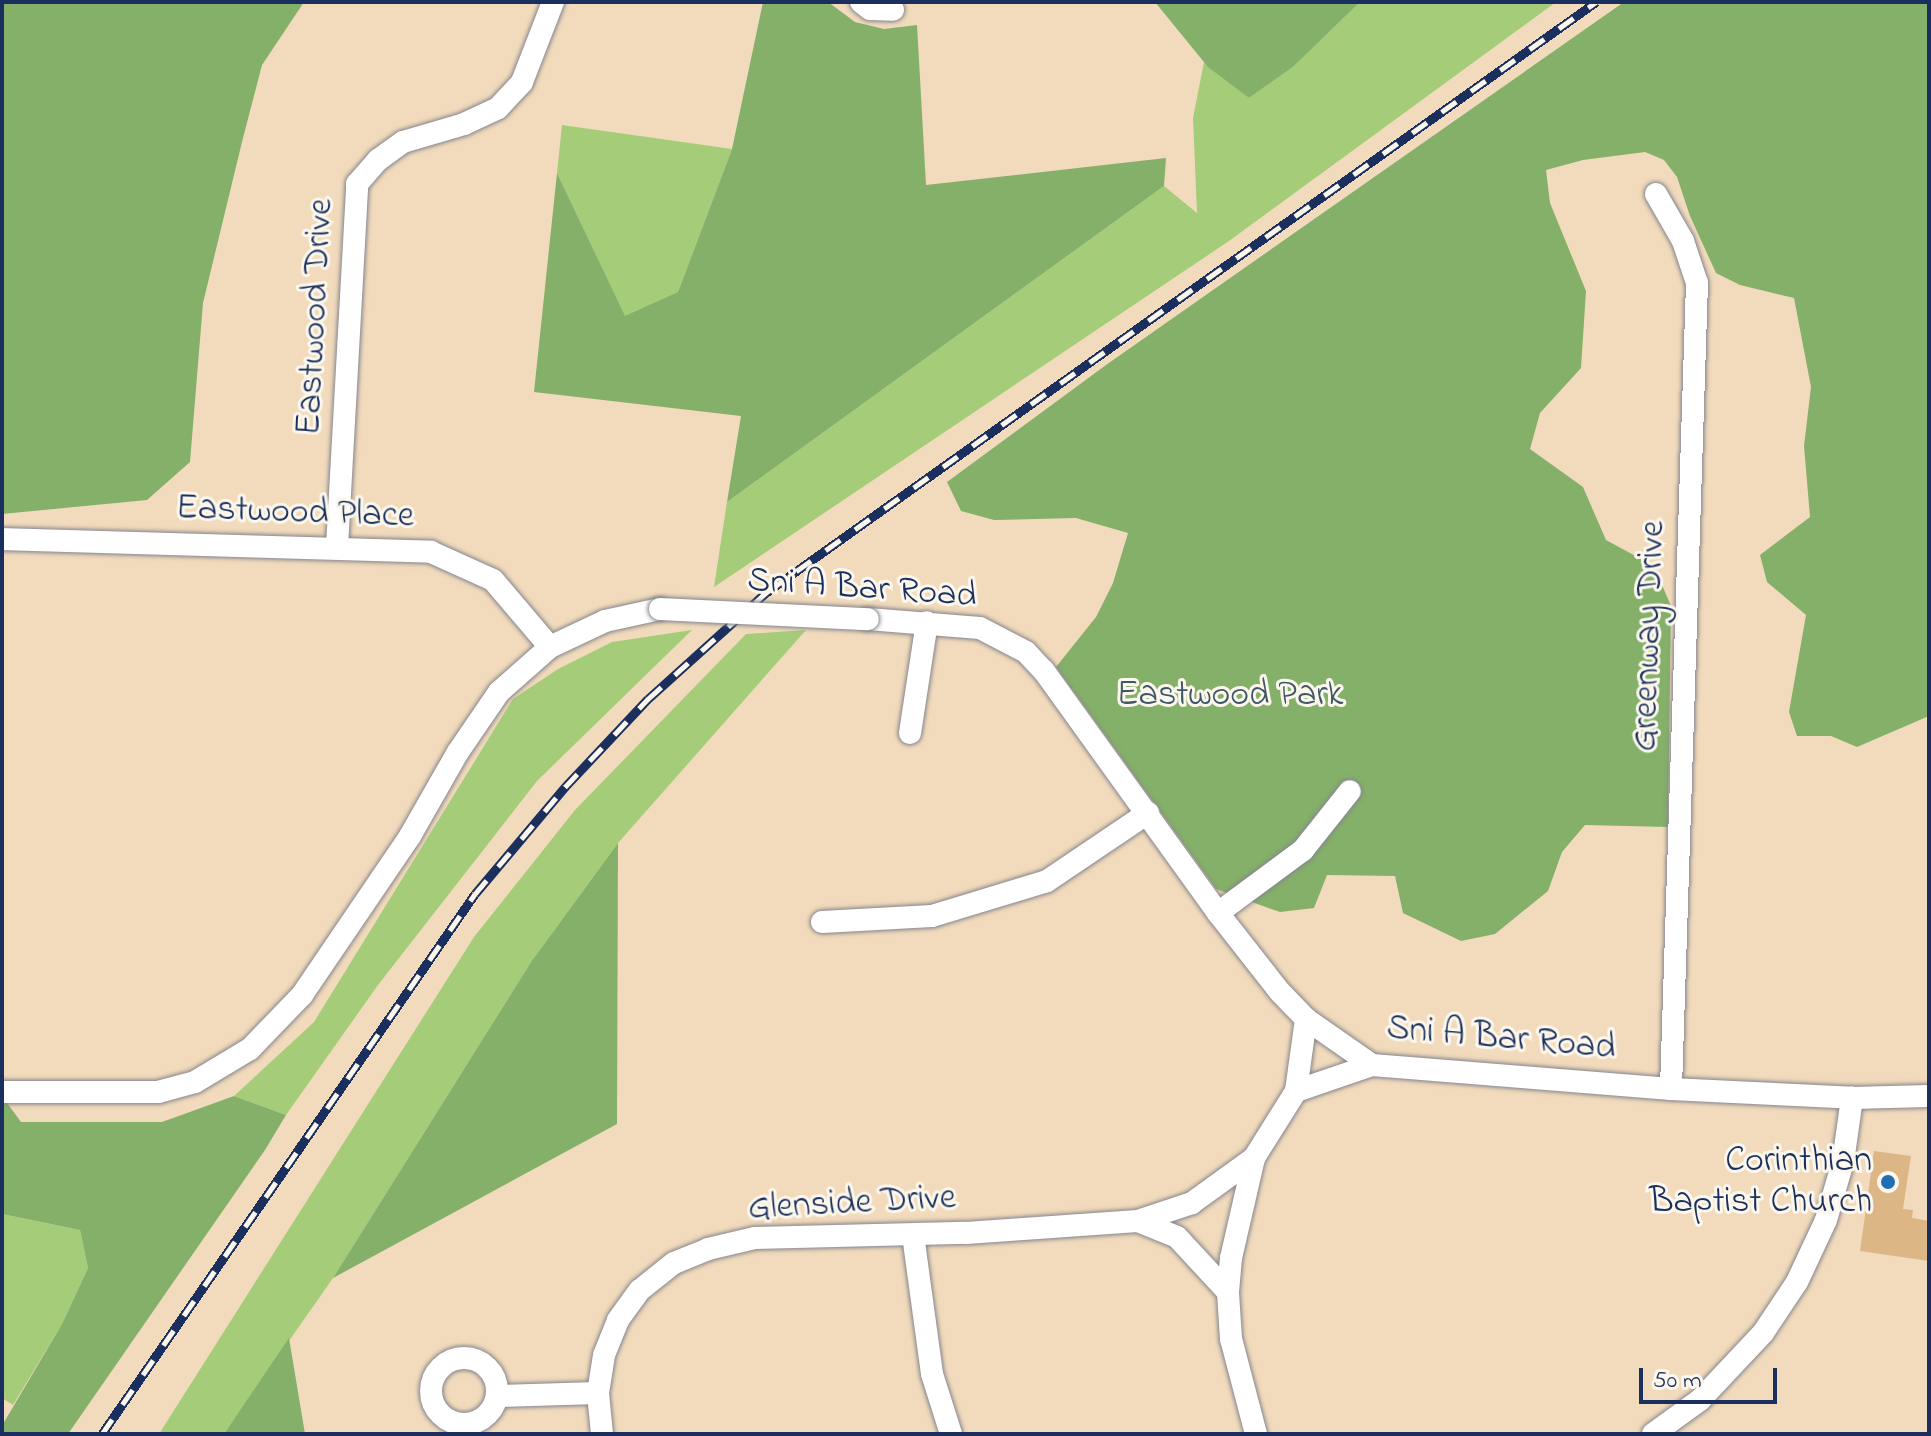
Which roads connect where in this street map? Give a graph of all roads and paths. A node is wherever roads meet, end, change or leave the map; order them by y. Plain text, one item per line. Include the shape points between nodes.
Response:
1 (553, 2) edge
2 (861, 2) edge
3 (893, 10) dead end
4 (1656, 194) dead end
5 (2, 539) edge
6 (337, 547) junction
7 (927, 622) junction
8 (550, 647) junction
9 (910, 733) dead end
10 (1350, 791) dead end
11 (1148, 813) junction
12 (1218, 913) junction
13 (822, 922) dead end
14 (1306, 1019) junction
15 (1372, 1065) junction
16 (1671, 1089) junction
17 (1296, 1091) junction
18 (2, 1092) edge
19 (1929, 1096) edge
20 (1852, 1098) junction
21 (1254, 1158) junction
22 (1138, 1221) junction
23 (913, 1235) junction
24 (1228, 1292) junction
25 (598, 1393) junction
26 (499, 1396) dead end
27 (602, 1434) edge
28 (951, 1434) edge
29 (1256, 1434) edge
30 (1653, 1434) edge

1 - 6 street, Eastwood Drive via 522,82 498,108 403,142 357,184
2 - 3 street via 870,9
4 - 16 street, Greenway Drive via 1683,241 1697,283
5 - 6 street, Eastwood Place
6 - 8 street, Eastwood Place via 431,552 493,580
7 - 8 street, Sni A Bar Road, bridge via 660,609 605,621
7 - 9 street
7 - 11 street, Sni A Bar Road via 980,628 1026,652
8 - 18 street, Sni A Bar Road via 499,692 302,995 250,1049 195,1082 158,1092
10 - 12 street via 1303,850
11 - 12 street, Sni A Bar Road
11 - 13 street via 1047,881 932,916
12 - 14 street, Sni A Bar Road
14 - 15 street, Sni A Bar Road
14 - 17 street
15 - 16 street, Sni A Bar Road
15 - 17 street
16 - 20 street, Sni A Bar Road
17 - 21 street
19 - 20 street, Sni A Bar Road
20 - 30 street via 1830,1206 1797,1282 1753,1344 1700,1400
21 - 22 street, Glenside Drive via 1192,1203
21 - 24 street
22 - 23 street, Glenside Drive
22 - 24 street, Glenside Drive via 1177,1237
23 - 25 street, Glenside Drive via 755,1238 674,1263 640,1290 618,1320 604,1355
23 - 28 street via 932,1374
24 - 29 street via 1231,1339
25 - 26 street
25 - 27 street, Glenside Drive

